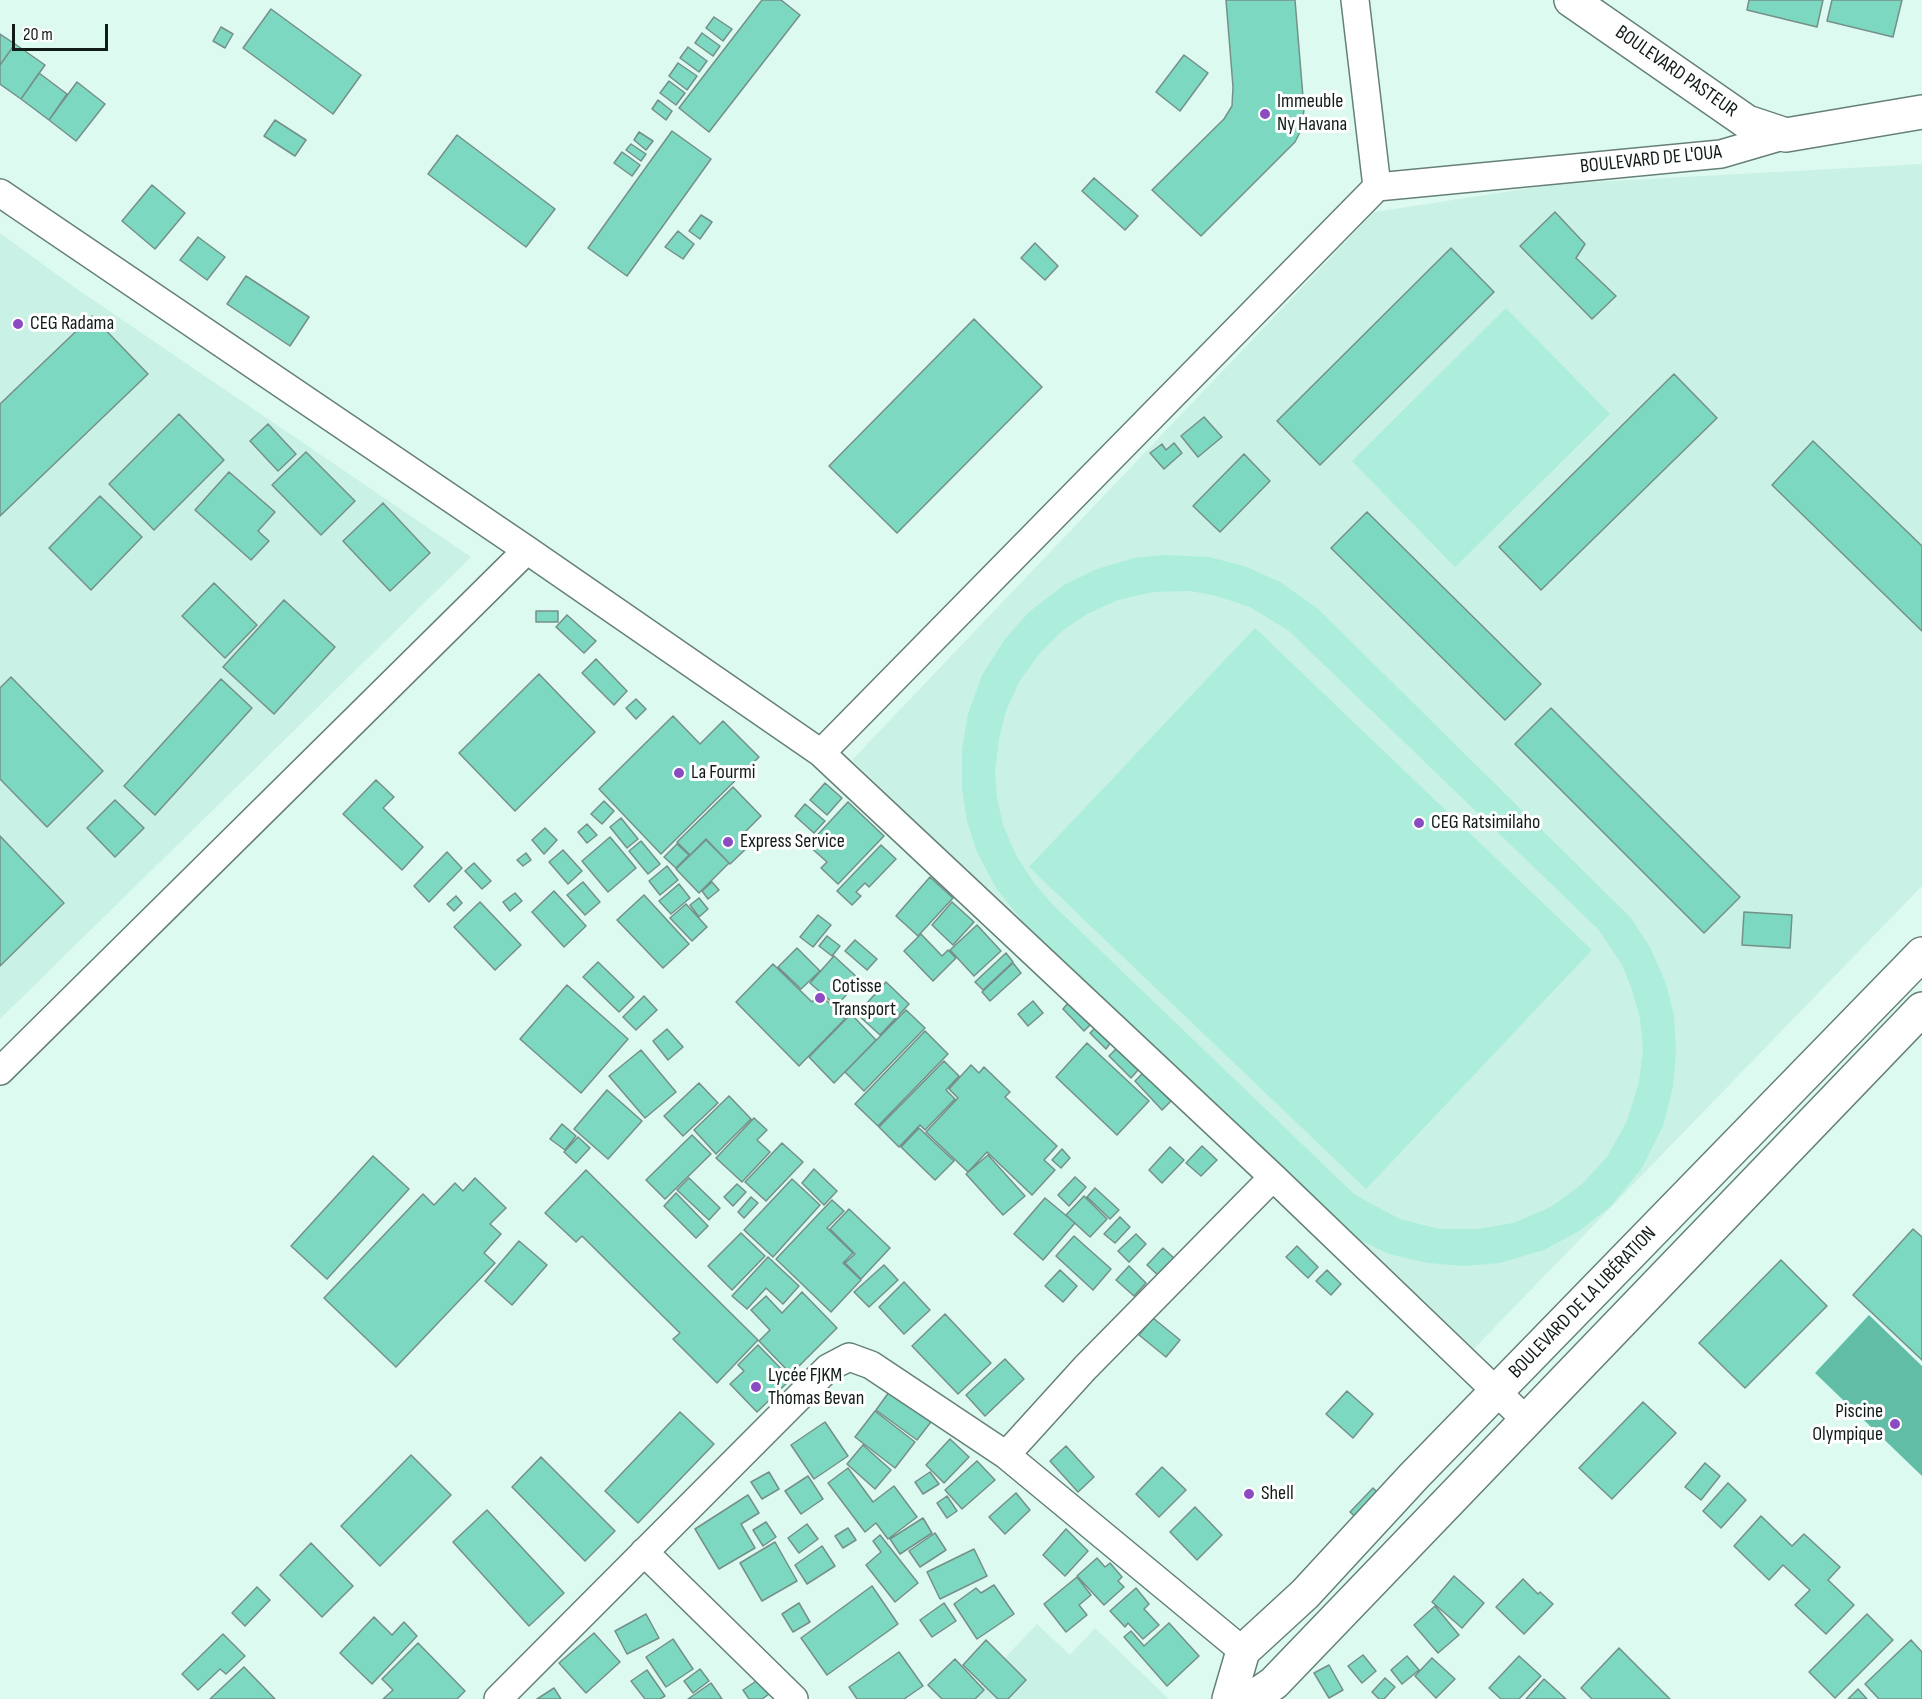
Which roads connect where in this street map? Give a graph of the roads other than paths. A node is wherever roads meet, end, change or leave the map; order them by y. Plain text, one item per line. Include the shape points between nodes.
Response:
1 (1355, 0) edge
2 (1571, 0) edge
3 (1922, 112) edge
4 (1786, 135) junction
5 (1377, 187) junction
6 (0, 193) edge
7 (527, 550) junction
8 (821, 753) junction
9 (1922, 954) edge
10 (1922, 1009) edge
11 (0, 1071) edge
12 (1273, 1177) junction
13 (1497, 1392) junction
14 (1526, 1420) junction
15 (1006, 1455) junction
16 (644, 1552) junction
17 (1243, 1651) junction
18 (1272, 1694) edge
19 (498, 1699) edge
20 (794, 1699) edge
21 (1229, 1699) edge

1 - 5 street
2 - 4 main road, BOULEVARD PASTEUR via 1747,122
3 - 4 main road, BOULEVARD DE L'OUA
4 - 5 street, BOULEVARD DE L'OUA via 1720,154
5 - 8 street
6 - 7 street
7 - 8 street
7 - 11 street
8 - 12 street
9 - 13 main road, BOULEVARD DE LA LIBÉRATION
10 - 14 main road, BOULEVARD DE LA LIBÉRATION
12 - 13 street
12 - 15 street via 1085,1368
13 - 14 street
13 - 17 main road, BOULEVARD DE LA LIBÉRATION via 1305,1594
14 - 18 main road, BOULEVARD DE LA LIBÉRATION
15 - 16 street via 871,1365 849,1357 828,1368
15 - 17 street
16 - 19 street
16 - 20 street
17 - 18 main road
17 - 21 main road

